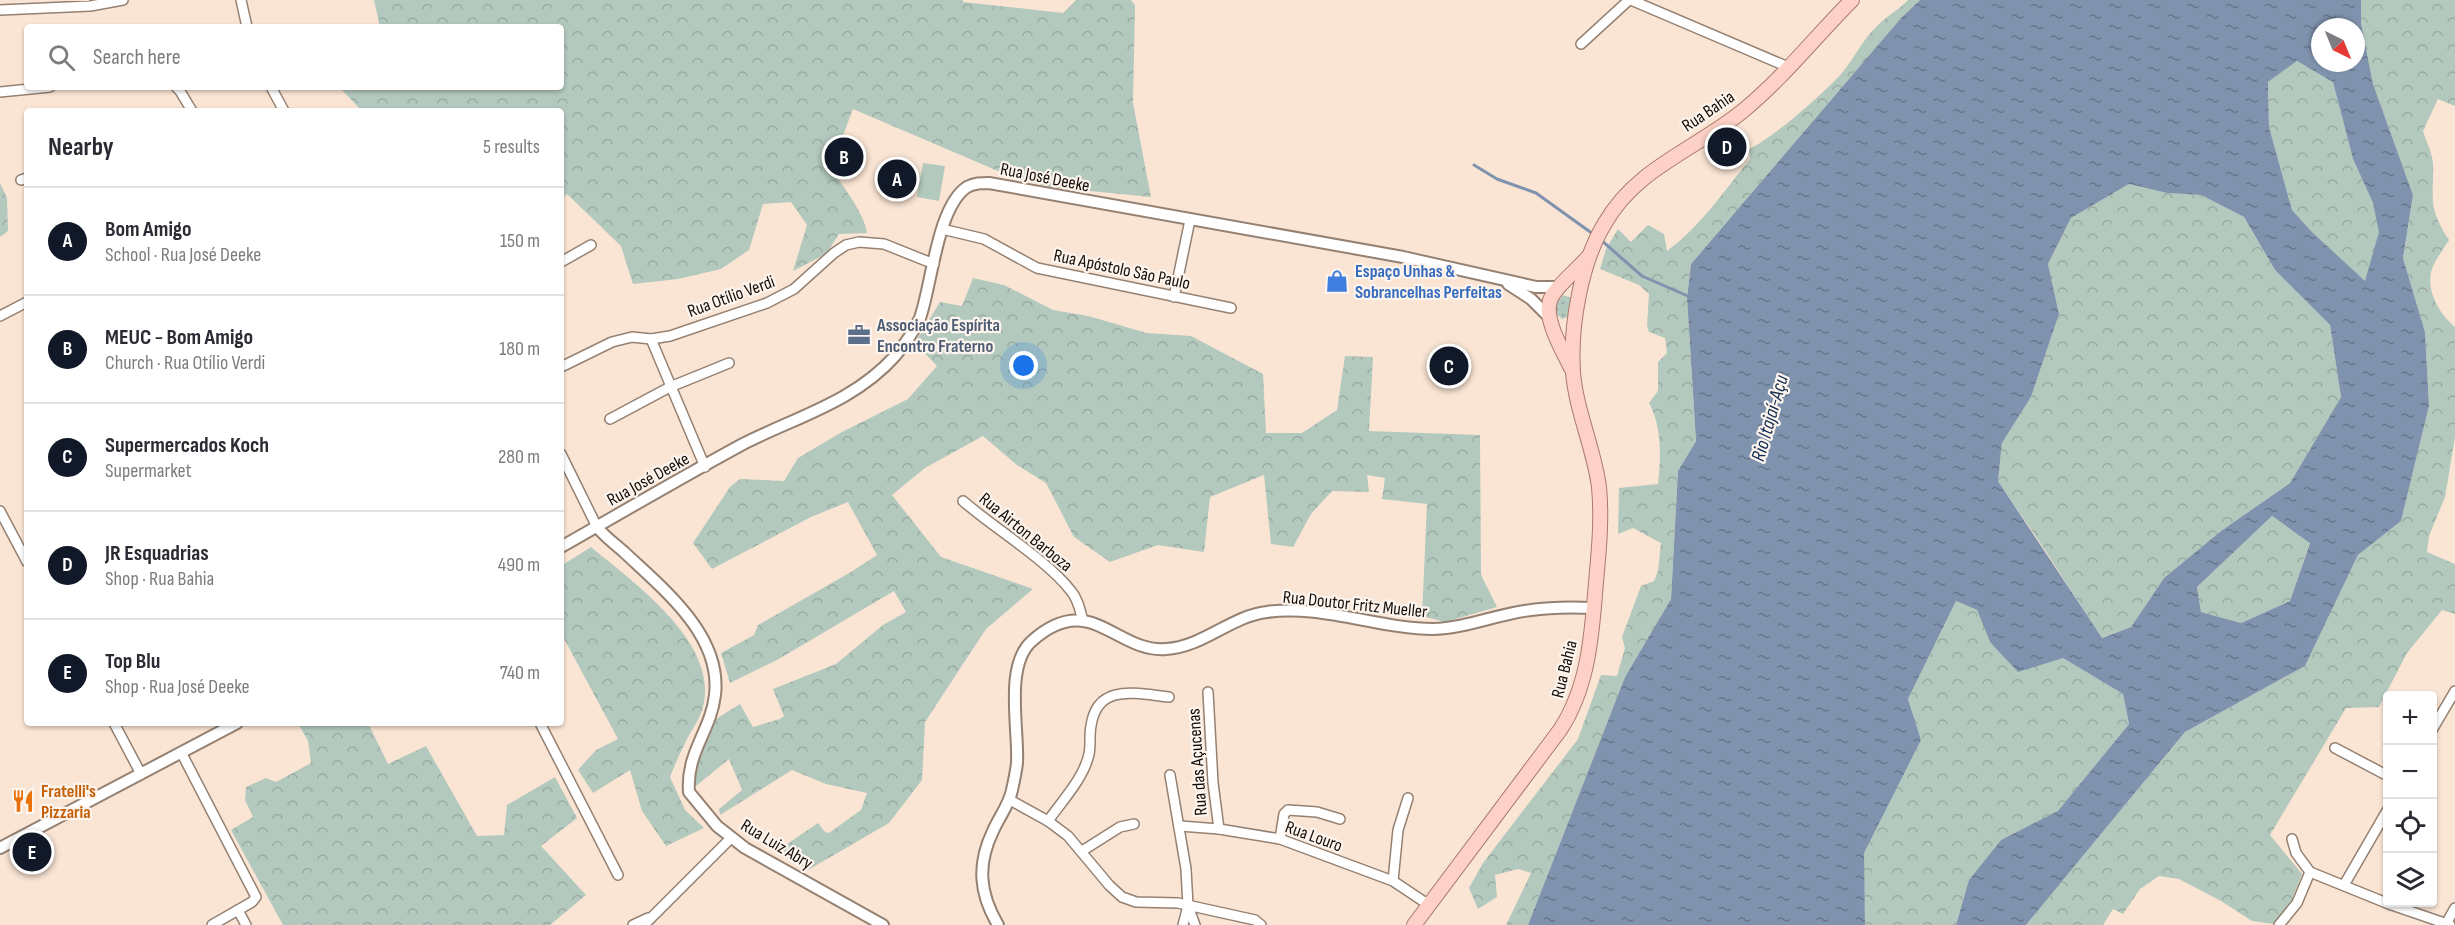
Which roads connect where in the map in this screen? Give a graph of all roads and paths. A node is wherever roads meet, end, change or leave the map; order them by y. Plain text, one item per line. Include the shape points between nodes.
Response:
1 (123, 0) edge
2 (241, 0) edge
3 (1630, 0) edge
4 (1852, 0) edge
5 (32, 4) edge
6 (0, 10) edge
7 (246, 24) edge
8 (1581, 44) dead end
9 (1788, 67) junction
10 (24, 90) edge
11 (178, 90) edge
12 (272, 90) edge
13 (0, 92) edge
14 (190, 108) edge
15 (283, 108) edge
16 (1190, 220) junction
17 (942, 229) junction
18 (591, 245) dead end
19 (1591, 253) junction
20 (564, 260) edge
21 (934, 264) junction
22 (1503, 280) junction
23 (1560, 287) junction
24 (1580, 296) junction
25 (1174, 297) junction
26 (24, 304) edge
27 (1231, 308) dead end
28 (0, 316) edge
29 (1550, 318) junction
30 (1574, 322) junction
31 (651, 339) junction
32 (729, 363) dead end
33 (564, 366) edge
34 (1573, 373) junction
35 (670, 387) junction
36 (610, 419) dead end
37 (564, 460) edge
38 (705, 467) junction
39 (963, 501) dead end
40 (0, 511) edge
41 (597, 527) junction
42 (564, 545) edge
43 (24, 556) edge
44 (1594, 608) junction
45 (1083, 621) junction
46 (2455, 691) edge
47 (1208, 692) dead end
48 (1169, 697) dead end
49 (2437, 723) edge
50 (116, 726) edge
51 (231, 726) edge
52 (542, 726) edge
53 (2335, 748) dead end
54 (181, 752) junction
55 (2383, 773) edge
56 (141, 774) junction
57 (1170, 775) dead end
58 (1408, 798) dead end
59 (1010, 800) junction
60 (2383, 817) edge
61 (1340, 819) dead end
62 (1048, 821) junction
63 (1134, 824) dead end
64 (1180, 826) junction
65 (1219, 829) junction
66 (731, 838) junction
67 (2292, 838) dead end
68 (1280, 839) junction
69 (0, 848) edge
70 (1082, 851) junction
71 (2310, 872) junction
72 (618, 875) dead end
73 (1393, 881) junction
74 (2344, 885) junction
75 (1429, 905) junction
76 (1188, 906) junction
77 (2455, 908) edge
78 (238, 910) junction
79 (655, 914) junction
80 (2448, 924) edge
81 (212, 925) edge
82 (246, 925) edge
83 (633, 925) edge
84 (644, 925) edge
85 (883, 925) edge
86 (998, 925) edge
87 (1183, 925) edge
88 (1194, 925) edge
89 (1261, 925) edge
90 (1414, 925) edge
91 (2279, 925) edge

1 - 5 street via 90,6
2 - 7 street
3 - 8 street
3 - 9 street
4 - 9 main road, Rua Bahia
5 - 6 street
9 - 19 main road, Rua Bahia via 1743,111 1648,172 1604,223
10 - 13 street
11 - 14 street
12 - 15 street
16 - 17 street, Rua José Deeke via 977,183 957,197
16 - 22 street, Rua José Deeke via 1403,257
16 - 25 street
17 - 21 street, Rua José Deeke
17 - 25 street, Rua Apóstolo São Paulo via 984,239 1037,268
18 - 20 street
19 - 23 main road, Rua Bahia
19 - 24 main road, Rua Bahia
21 - 31 street, Rua Otílio Verdi via 884,244 846,245 783,296 670,336
21 - 38 street, Rua José Deeke via 919,320 909,339 878,372 839,401 742,445
22 - 23 street, Rua José Deeke
22 - 29 street, Rua José Deeke
23 - 24 main road
23 - 29 main road, Rua Bahia via 1550,300
24 - 30 main road, Rua Bahia
25 - 27 street, Rua Apóstolo São Paulo
26 - 28 street
29 - 30 main road via 1566,325
29 - 34 main road, Rua Bahia
30 - 34 main road, Rua Bahia
31 - 33 street, Rua Otílio Verdi via 632,337 612,342
31 - 35 street
32 - 35 street
34 - 44 main road, Rua Bahia via 1599,486
35 - 36 street
35 - 38 street
37 - 41 street
38 - 41 street, Rua José Deeke
39 - 45 street, Rua Airton Barboza via 1071,590
40 - 43 street
41 - 42 street, Rua José Deeke
41 - 66 street, Rua Luiz Abry via 679,605 703,641 714,671 715,695 689,766 689,792 701,810
44 - 45 street, Rua Doutor Fritz Mueller via 1531,610 1464,626 1432,629 1293,611 1266,612 1181,647 1164,650 1148,648 1104,626
44 - 75 main road, Rua Bahia via 1587,667 1567,720
45 - 59 street, Rua Doutor Fritz Mueller via 1066,622 1046,631 1025,649 1017,670 1017,764
46 - 49 street
47 - 65 street, Rua das Açucenas
48 - 62 street via 1124,692 1108,696 1099,704 1091,724 1090,753 1083,770
50 - 56 street
51 - 54 street
52 - 72 street
53 - 55 street
54 - 56 street
54 - 78 street via 256,897
56 - 69 street
57 - 64 street
58 - 73 street via 1398,830
59 - 62 street
59 - 86 street, Rua Doutor Fritz Mueller via 984,854 981,875
60 - 74 street
61 - 68 street via 1288,810
62 - 70 street
63 - 70 street
64 - 65 street, Rua Louro
64 - 76 street
65 - 68 street, Rua Louro
66 - 79 street
66 - 85 street, Rua Luiz Abry
67 - 71 street via 2296,853
68 - 73 street, Rua Louro
70 - 76 street via 1122,897 1136,902
71 - 74 street
71 - 91 street via 2297,903
73 - 75 street, Rua Louro
74 - 80 street
75 - 90 main road, Rua Bahia
76 - 87 street
76 - 88 street
76 - 89 street via 1255,920
77 - 80 street
78 - 81 street
78 - 82 street
79 - 83 street
79 - 84 street

